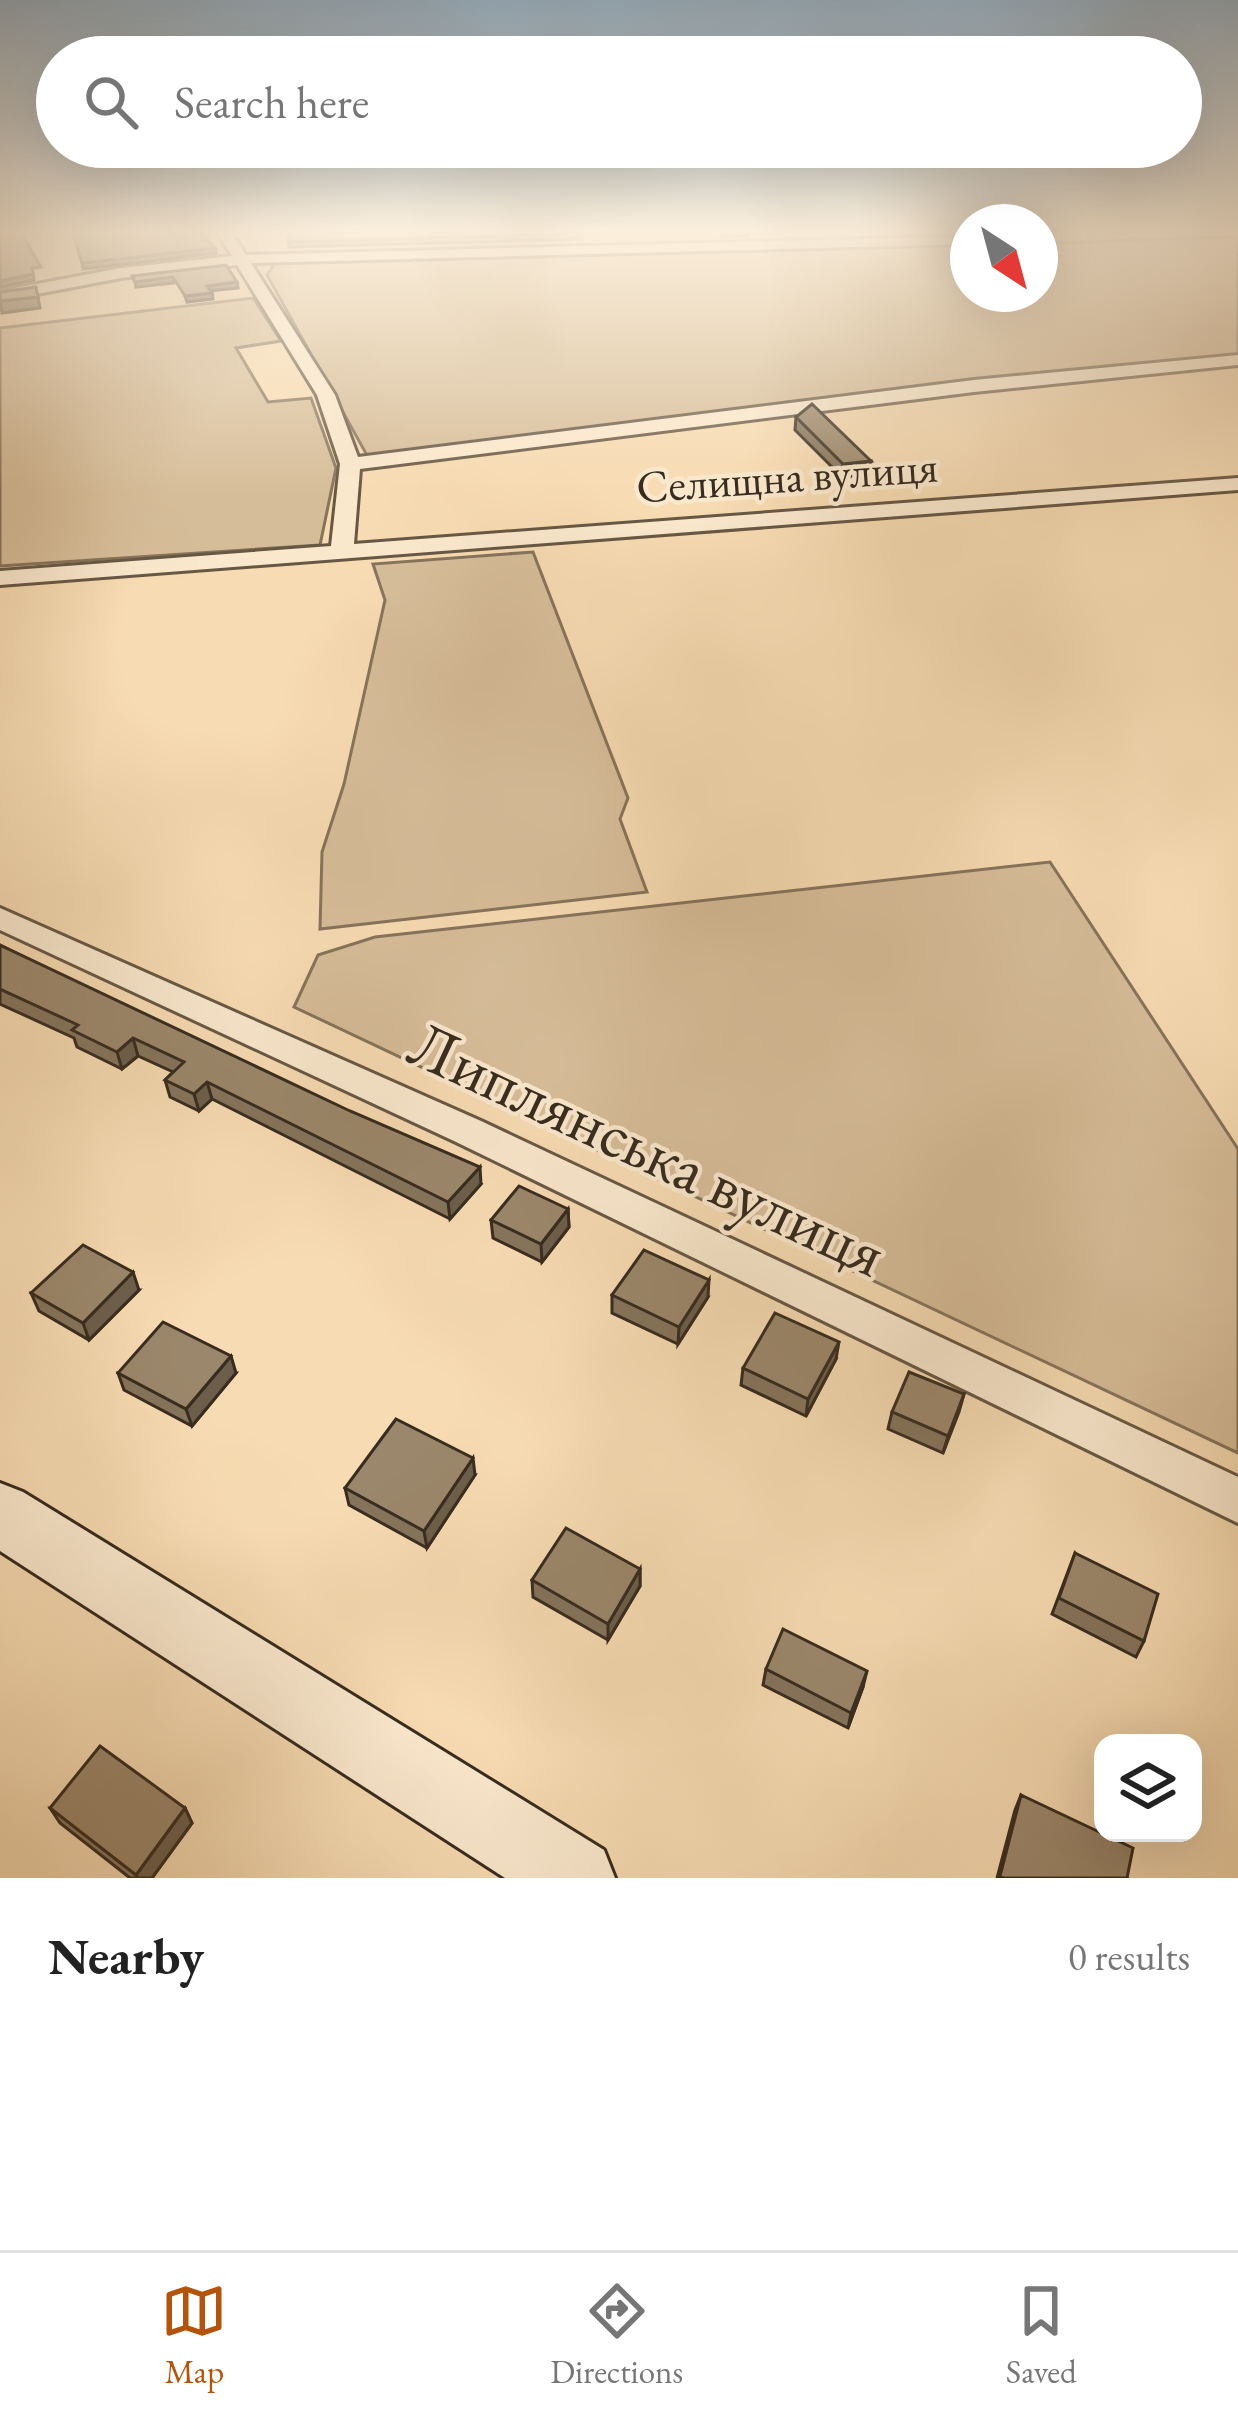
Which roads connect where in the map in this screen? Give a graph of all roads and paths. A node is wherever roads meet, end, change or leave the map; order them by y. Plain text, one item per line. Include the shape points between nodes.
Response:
1 (275, 319) edge
2 (1238, 360) edge
3 (350, 464) junction
4 (1238, 484) edge
5 (342, 551) junction
6 (0, 578) edge
7 (0, 918) edge
8 (1238, 1501) edge
9 (0, 1514) edge
10 (576, 1878) edge

1 - 3 street via 326,395
2 - 3 street
3 - 5 street
4 - 5 street, Селищна вулиця
5 - 6 street, Селищна вулиця
7 - 8 street, Липлянська вулиця via 666,1225
9 - 10 street

